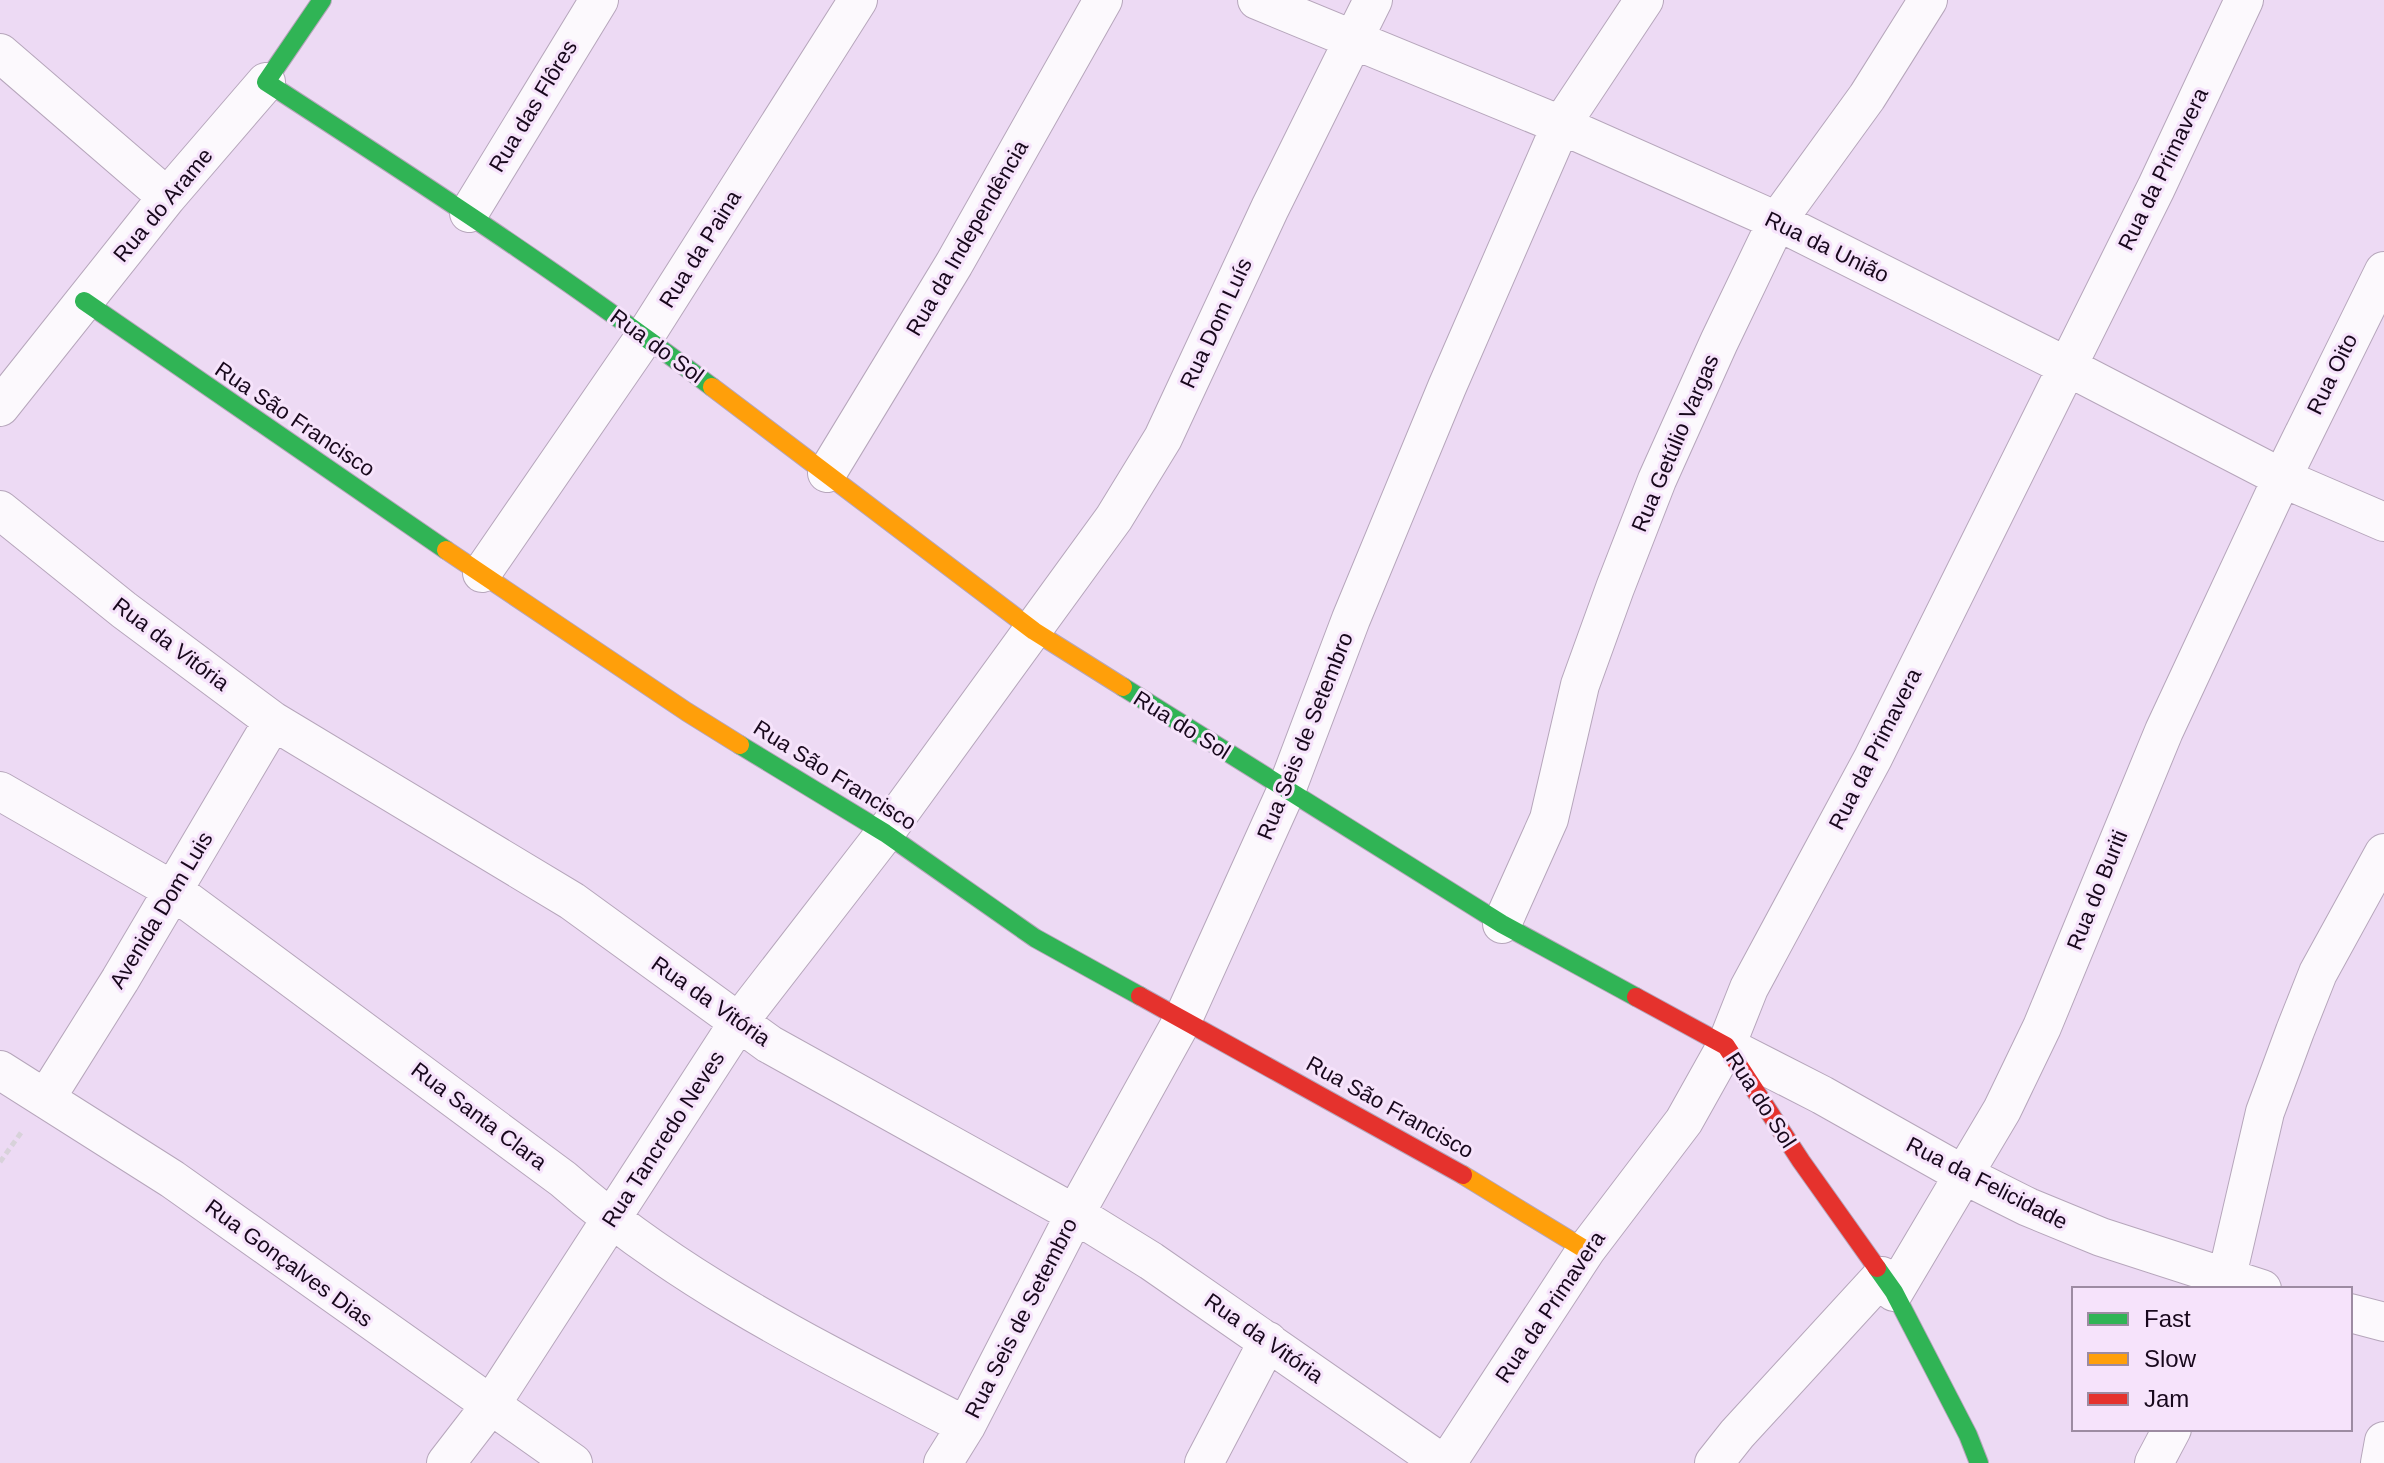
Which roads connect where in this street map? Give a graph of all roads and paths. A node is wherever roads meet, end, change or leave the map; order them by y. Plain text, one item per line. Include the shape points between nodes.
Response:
1 (322, 0) edge
2 (599, 0) edge
3 (1103, 0) edge
4 (1257, 0) edge
5 (1373, 0) edge
6 (1644, 0) edge
7 (1928, 0) edge
8 (2244, 0) edge
9 (852, 2) edge
10 (1351, 41) junction
11 (0, 53) edge
12 (266, 82) junction
13 (1561, 125) junction
14 (167, 197) junction
15 (469, 213) junction
16 (1777, 221) junction
17 (2384, 271) edge
18 (84, 301) junction
19 (645, 336) junction
20 (2066, 366) junction
21 (0, 407) edge
22 (827, 473) junction
23 (2282, 478) junction
24 (0, 510) edge
25 (2384, 522) edge
26 (482, 573) junction
27 (1034, 631) junction
28 (273, 721) junction
29 (0, 791) edge
30 (1286, 791) junction
31 (885, 833) junction
32 (2384, 853) edge
33 (174, 891) junction
34 (1502, 924) junction
35 (1183, 1019) junction
36 (738, 1023) junction
37 (1726, 1046) junction
38 (0, 1070) edge
39 (46, 1098) junction
40 (1964, 1175) junction
41 (1075, 1214) junction
42 (611, 1220) junction
43 (1586, 1250) junction
44 (1888, 1284) junction
45 (2237, 1286) edge
46 (2352, 1314) edge
47 (2384, 1322) edge
48 (1268, 1341) junction
49 (490, 1406) junction
50 (966, 1426) junction
51 (2171, 1431) edge
52 (2384, 1441) edge
53 (446, 1463) edge
54 (573, 1463) edge
55 (943, 1463) edge
56 (1204, 1463) edge
57 (1445, 1463) edge
58 (1714, 1463) edge
59 (1979, 1463) edge
60 (2154, 1463) edge
61 (2380, 1463) edge

1 - 12 street, Rua do Arame
2 - 15 street, Rua das Flôres
3 - 22 street, Rua da Independência via 954,264
4 - 10 street, Rua da União
5 - 10 street, Rua Dom Luís
6 - 13 street, Rua Seis de Setembro
7 - 16 street, Rua Getúlio Vargas via 1867,97
8 - 20 street, Rua da Primavera
9 - 19 street, Rua da Paina
10 - 13 street, Rua da União
10 - 27 street, Rua Dom Luís via 1163,438
11 - 14 street
12 - 14 street, Rua do Arame
12 - 15 street, Rua do Sol
13 - 16 street, Rua da União
13 - 30 street, Rua Seis de Setembro via 1447,387
14 - 18 street, Rua do Arame
15 - 19 street, Rua do Sol
16 - 20 street, Rua da União
16 - 34 street, Rua Getúlio Vargas via 1657,480 1580,685 1549,819
17 - 23 street, Rua Oito
18 - 21 street, Rua do Arame
18 - 26 street, Rua São Francisco
19 - 22 street, Rua do Sol
19 - 26 street, Rua da Paina
20 - 23 street, Rua da União
20 - 37 street, Rua da Primavera via 1873,758 1749,988
22 - 27 street, Rua do Sol
23 - 25 street, Rua da União
23 - 40 street, Rua do Buriti via 2164,731 2042,1027
24 - 28 street, Rua da Vitória
26 - 31 street, Rua São Francisco via 687,712
27 - 30 street, Rua do Sol
27 - 31 street, Rua Tancredo Neves
28 - 33 street, Avenida Dom Luis
28 - 36 street, Rua da Vitória via 572,901
29 - 33 street, Rua Santa Clara
30 - 34 street, Rua do Sol
30 - 35 street, Rua Seis de Setembro
31 - 35 street, Rua São Francisco via 1035,938
31 - 36 street, Rua Tancredo Neves
32 - 45 street via 2318,973 2265,1112 2247,1180
33 - 39 street, Avenida Dom Luis
33 - 42 street, Rua Santa Clara
34 - 37 street, Rua do Sol
35 - 41 street, Rua Seis de Setembro
35 - 43 street, Rua São Francisco
36 - 41 street, Rua da Vitória
36 - 42 street, Rua Tancredo Neves
37 - 40 street, Rua da Felicidade
37 - 43 street, Rua da Primavera via 1684,1121
37 - 44 street, Rua do Sol
38 - 39 street, Rua Gonçalves Dias
39 - 49 street, Rua Gonçalves Dias via 172,1179
40 - 44 street, Rua do Buriti
40 - 45 street, Rua da Felicidade via 2101,1237
41 - 48 street, Rua da Vitória
41 - 50 street, Rua Seis de Setembro
42 - 49 street, Rua Tancredo Neves
42 - 50 street, Rua Santa Clara via 757,1316
43 - 57 street, Rua da Primavera
44 - 58 street, Rua do Buriti
44 - 59 street, Rua do Sol
46 - 47 street
48 - 56 street
48 - 57 street, Rua da Vitória
49 - 53 street, Rua Tancredo Neves
49 - 54 street, Rua Gonçalves Dias
50 - 55 street, Rua Seis de Setembro
51 - 60 street
52 - 61 street

